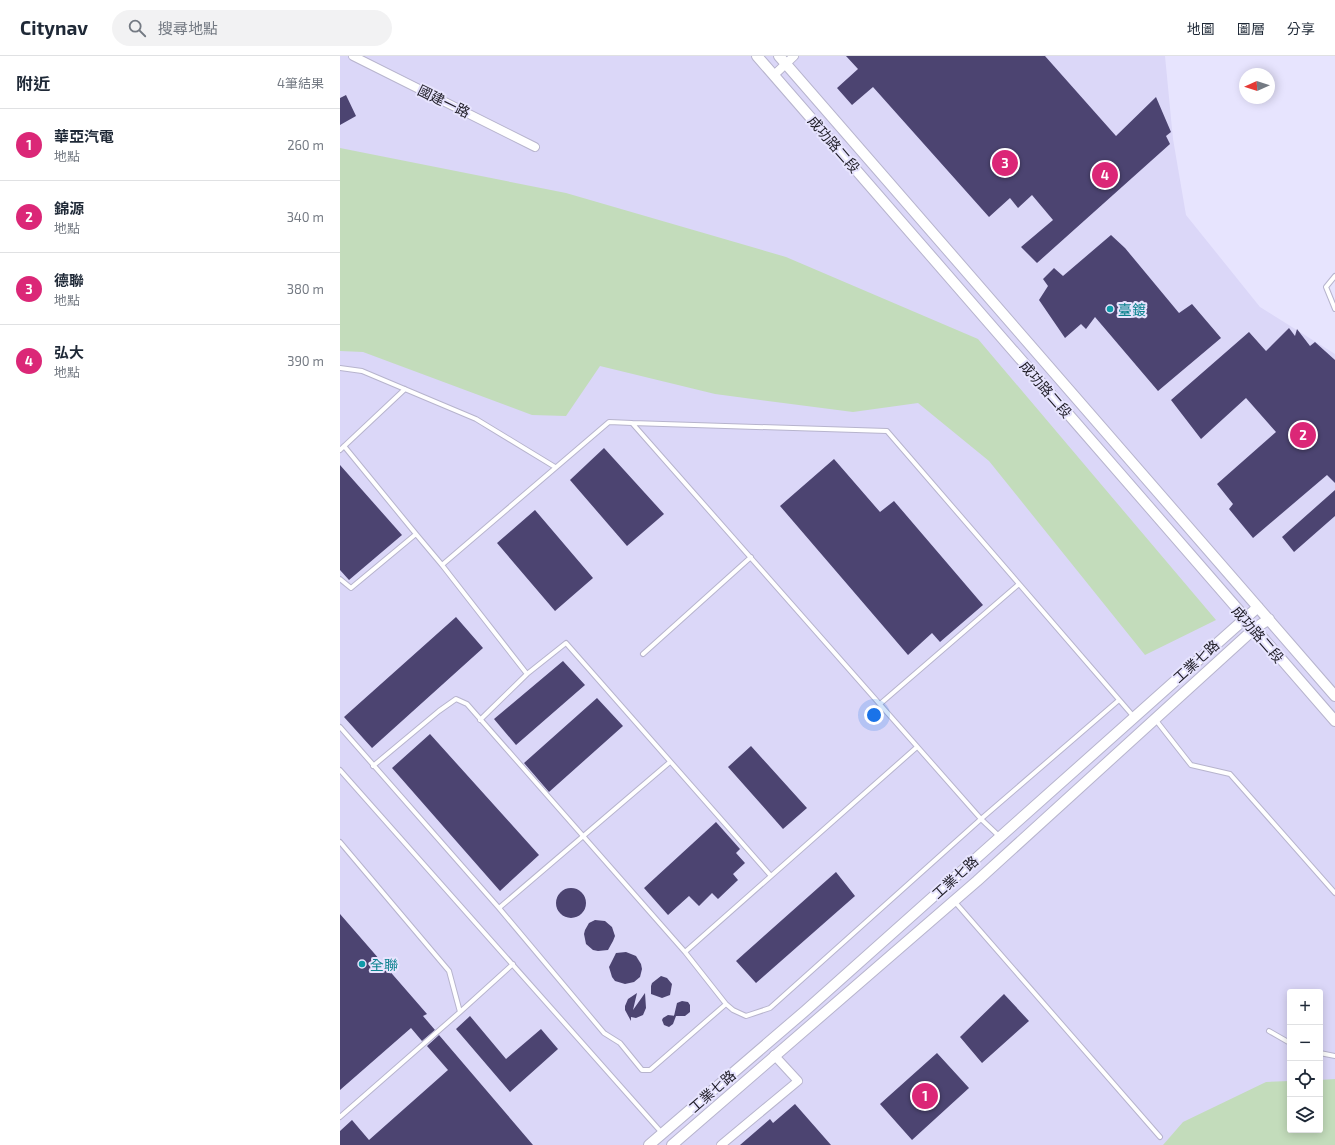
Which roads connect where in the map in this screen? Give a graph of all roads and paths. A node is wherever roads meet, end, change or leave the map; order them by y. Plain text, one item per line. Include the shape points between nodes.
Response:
1 (352, 56) edge
2 (757, 56) edge
3 (794, 56) edge
4 (782, 60) edge
5 (774, 75) junction
6 (535, 147) dead end
7 (1335, 276) edge
8 (1335, 309) edge
9 (340, 368) edge
10 (405, 389) junction
11 (632, 423) junction
12 (344, 446) junction
13 (340, 450) edge
14 (554, 467) junction
15 (416, 534) junction
16 (751, 557) junction
17 (442, 565) junction
18 (340, 579) edge
19 (1019, 584) junction
20 (1258, 607) junction
21 (1244, 618) junction
22 (1269, 619) junction
23 (1254, 629) junction
24 (643, 654) dead end
25 (527, 674) junction
26 (1335, 696) edge
27 (1118, 700) junction
28 (880, 704) junction
29 (1134, 717) junction
30 (1155, 719) junction
31 (480, 720) junction
32 (1335, 721) edge
33 (340, 728) edge
34 (917, 746) junction
35 (670, 762) junction
36 (373, 766) junction
37 (340, 770) edge
38 (981, 819) junction
39 (583, 836) junction
40 (1000, 837) junction
41 (340, 842) edge
42 (771, 876) junction
43 (1335, 893) edge
44 (953, 901) junction
45 (499, 908) junction
46 (685, 952) junction
47 (513, 964) junction
48 (726, 1004) junction
49 (460, 1012) junction
50 (1269, 1032) dead end
51 (1287, 1041) edge
52 (1323, 1054) edge
53 (774, 1055) junction
54 (1335, 1056) edge
55 (340, 1117) edge
56 (662, 1134) junction
57 (1160, 1137) dead end
58 (649, 1145) edge
59 (672, 1145) edge
60 (721, 1145) edge

1 - 6 street, 國建一路
2 - 5 street, 成功路二段
3 - 4 street
4 - 5 street
4 - 20 street, 成功路二段
5 - 21 street, 成功路二段
7 - 8 lane via 1326,287
9 - 10 lane via 362,370
10 - 12 lane
10 - 14 lane via 476,419
11 - 14 lane via 609,422
11 - 16 lane
11 - 19 lane via 887,431
12 - 13 lane
12 - 15 lane
14 - 17 lane
15 - 17 lane
15 - 18 lane via 352,588
16 - 24 lane
16 - 28 lane
17 - 25 lane
19 - 27 lane
19 - 28 lane
20 - 21 street, 工業七路
20 - 22 street, 成功路二段
21 - 23 street, 成功路二段
21 - 29 street, 工業七路
22 - 23 street, 工業七路
22 - 26 street, 成功路二段
23 - 30 street, 工業七路
23 - 32 street, 成功路二段
25 - 31 lane
25 - 35 lane via 566,643
27 - 29 lane
27 - 38 lane
28 - 34 lane
29 - 40 street, 工業七路
30 - 43 lane via 1191,765 1230,774
30 - 44 street, 工業七路
31 - 36 lane via 467,704 456,699
31 - 39 lane
33 - 36 lane
34 - 38 lane
34 - 42 lane
35 - 39 lane
35 - 42 lane
36 - 45 lane
37 - 47 lane
38 - 40 lane
38 - 48 lane via 770,1008 746,1016
39 - 45 lane
39 - 46 lane
40 - 56 street, 工業七路
41 - 49 lane via 449,971
42 - 46 lane
44 - 53 street, 工業七路
44 - 57 lane
45 - 48 lane via 604,1033 620,1043 642,1070 650,1070
46 - 48 lane
47 - 49 lane
47 - 56 lane
49 - 55 lane
50 - 51 lane
52 - 54 lane
53 - 59 street, 工業七路
53 - 60 street via 798,1081
56 - 58 street, 工業七路

